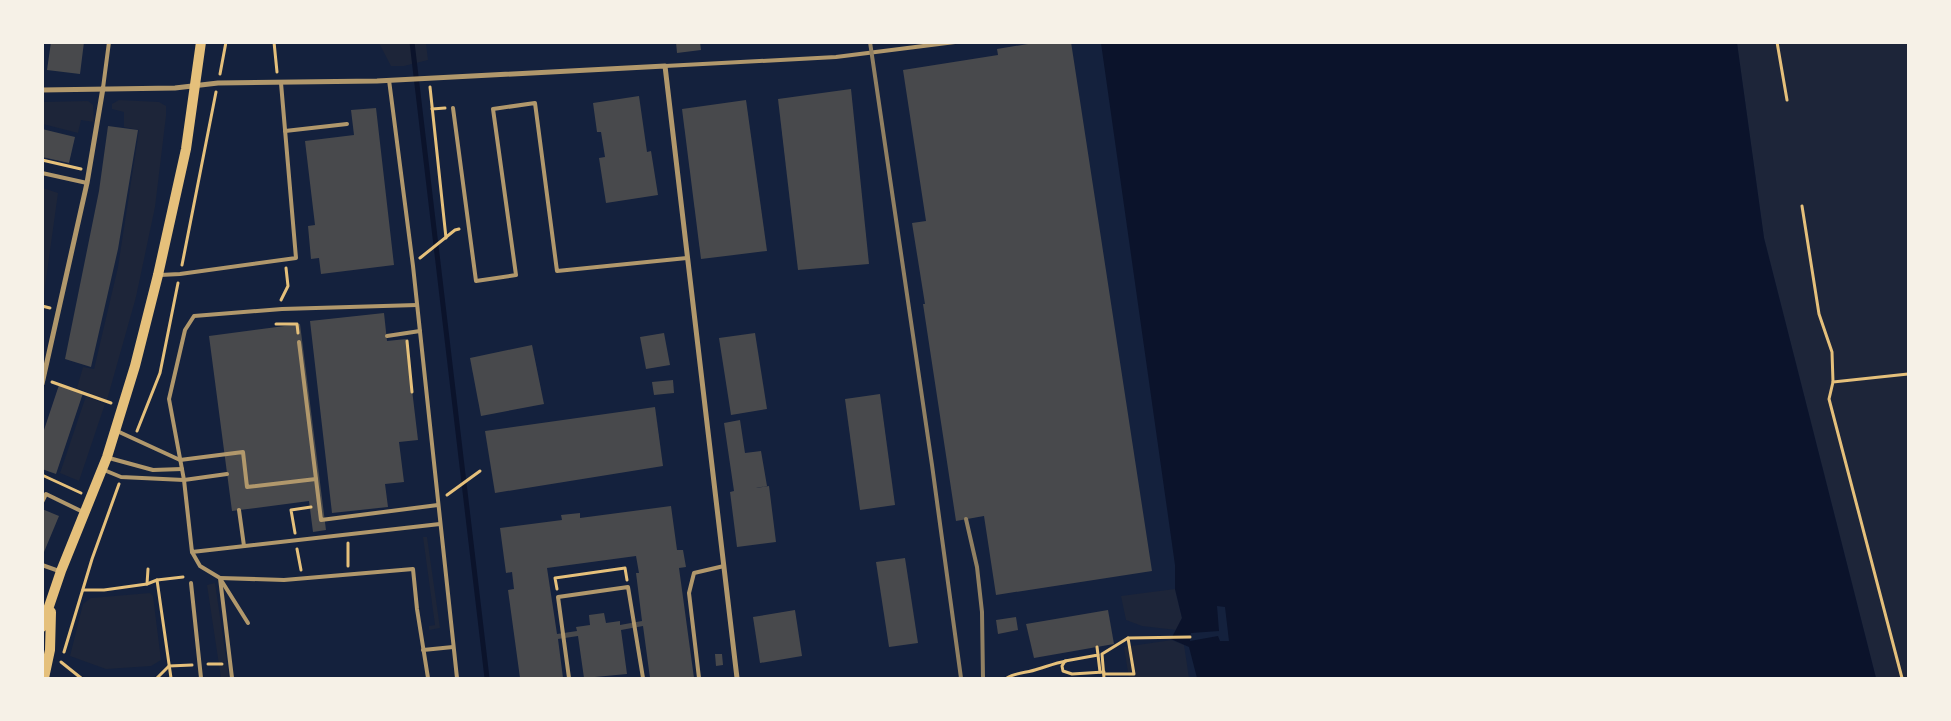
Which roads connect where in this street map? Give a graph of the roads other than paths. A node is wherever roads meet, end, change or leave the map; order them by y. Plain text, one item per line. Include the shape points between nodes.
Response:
1 (109, 42) edge
2 (201, 42) edge
3 (955, 42) edge
4 (665, 66) junction
5 (392, 80) junction
6 (281, 83) junction
7 (193, 86) junction
8 (104, 88) junction
9 (42, 90) edge
10 (453, 108) dead end
11 (347, 124) dead end
12 (285, 131) junction
13 (42, 173) edge
14 (88, 183) junction
15 (688, 258) junction
16 (158, 275) junction
17 (417, 305) junction
18 (420, 331) junction
19 (387, 336) dead end
20 (299, 342) dead end
21 (43, 382) edge
22 (116, 431) junction
23 (107, 457) junction
24 (180, 460) junction
25 (102, 469) junction
26 (182, 469) junction
27 (227, 474) dead end
28 (316, 479) junction
29 (184, 480) junction
30 (42, 502) edge
31 (438, 506) junction
32 (239, 510) dead end
33 (84, 513) junction
34 (440, 524) junction
35 (244, 546) junction
36 (192, 552) junction
37 (42, 565) edge
38 (724, 566) junction
39 (60, 571) junction
40 (220, 578) junction
41 (191, 583) dead end
42 (51, 604) junction
43 (248, 623) dead end
44 (42, 627) edge
45 (453, 647) junction
46 (423, 650) junction
47 (44, 678) edge
48 (201, 678) edge
49 (232, 678) edge
50 (428, 678) edge
51 (457, 678) edge
52 (568, 678) edge
53 (643, 678) edge
54 (699, 678) edge
55 (737, 678) edge

1 - 8 lane
2 - 7 main road
3 - 4 lane via 845,56
4 - 5 street
4 - 15 street
5 - 6 street
5 - 17 lane
6 - 7 street
6 - 12 lane
7 - 8 street
7 - 16 main road via 186,149
8 - 9 street
8 - 14 street
10 - 15 lane via 476,281 516,276 493,109 535,103 557,271
11 - 12 lane
12 - 16 lane via 296,258
13 - 14 lane
14 - 21 street
15 - 38 street
16 - 22 main road
17 - 18 lane
17 - 24 lane via 282,309 194,316 185,330 169,400
18 - 19 lane
18 - 31 lane
20 - 28 lane
22 - 23 main road
22 - 24 lane
23 - 25 main road
23 - 26 lane via 153,470
24 - 26 lane
24 - 28 lane via 243,452 248,487
25 - 29 lane via 122,477
25 - 33 main road
26 - 29 lane
27 - 29 lane
28 - 31 lane via 322,520
29 - 36 lane
30 - 33 lane via 46,494
31 - 34 lane
32 - 35 lane
33 - 39 main road
34 - 35 lane
34 - 45 lane
35 - 36 lane
36 - 40 lane via 200,566
37 - 39 lane
38 - 54 lane via 694,572 689,593
38 - 55 street
39 - 42 main road
40 - 43 lane
40 - 46 lane via 284,580 413,569
40 - 49 lane
41 - 48 lane
42 - 44 main road
42 - 47 main road via 50,650
45 - 46 lane
45 - 51 lane
46 - 50 lane
52 - 53 lane via 558,597 628,587

